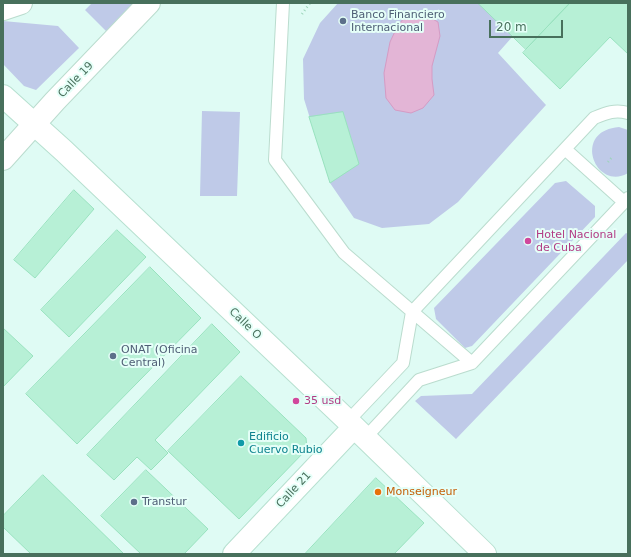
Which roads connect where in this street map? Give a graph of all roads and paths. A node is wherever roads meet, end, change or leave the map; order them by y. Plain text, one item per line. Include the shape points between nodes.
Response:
1 (21, 3) edge
2 (150, 3) edge
3 (283, 3) edge
4 (3, 9) edge
5 (3, 96) edge
6 (628, 113) edge
7 (34, 124) junction
8 (565, 149) junction
9 (3, 159) edge
10 (626, 200) edge
11 (412, 312) junction
12 (472, 363) junction
13 (356, 428) junction
14 (234, 554) edge
15 (485, 554) edge

1 - 4 main road
2 - 7 main road, Calle 19
3 - 11 lane via 275,160 344,253
5 - 7 main road, Calle O
6 - 8 lane via 620,110 606,112 594,118
7 - 9 main road, Calle 19
7 - 13 main road, Calle O
8 - 10 lane
8 - 11 lane
10 - 12 lane
11 - 12 lane
11 - 13 lane via 404,363
12 - 13 lane via 419,380
13 - 14 main road, Calle 21
13 - 15 main road, Calle O

